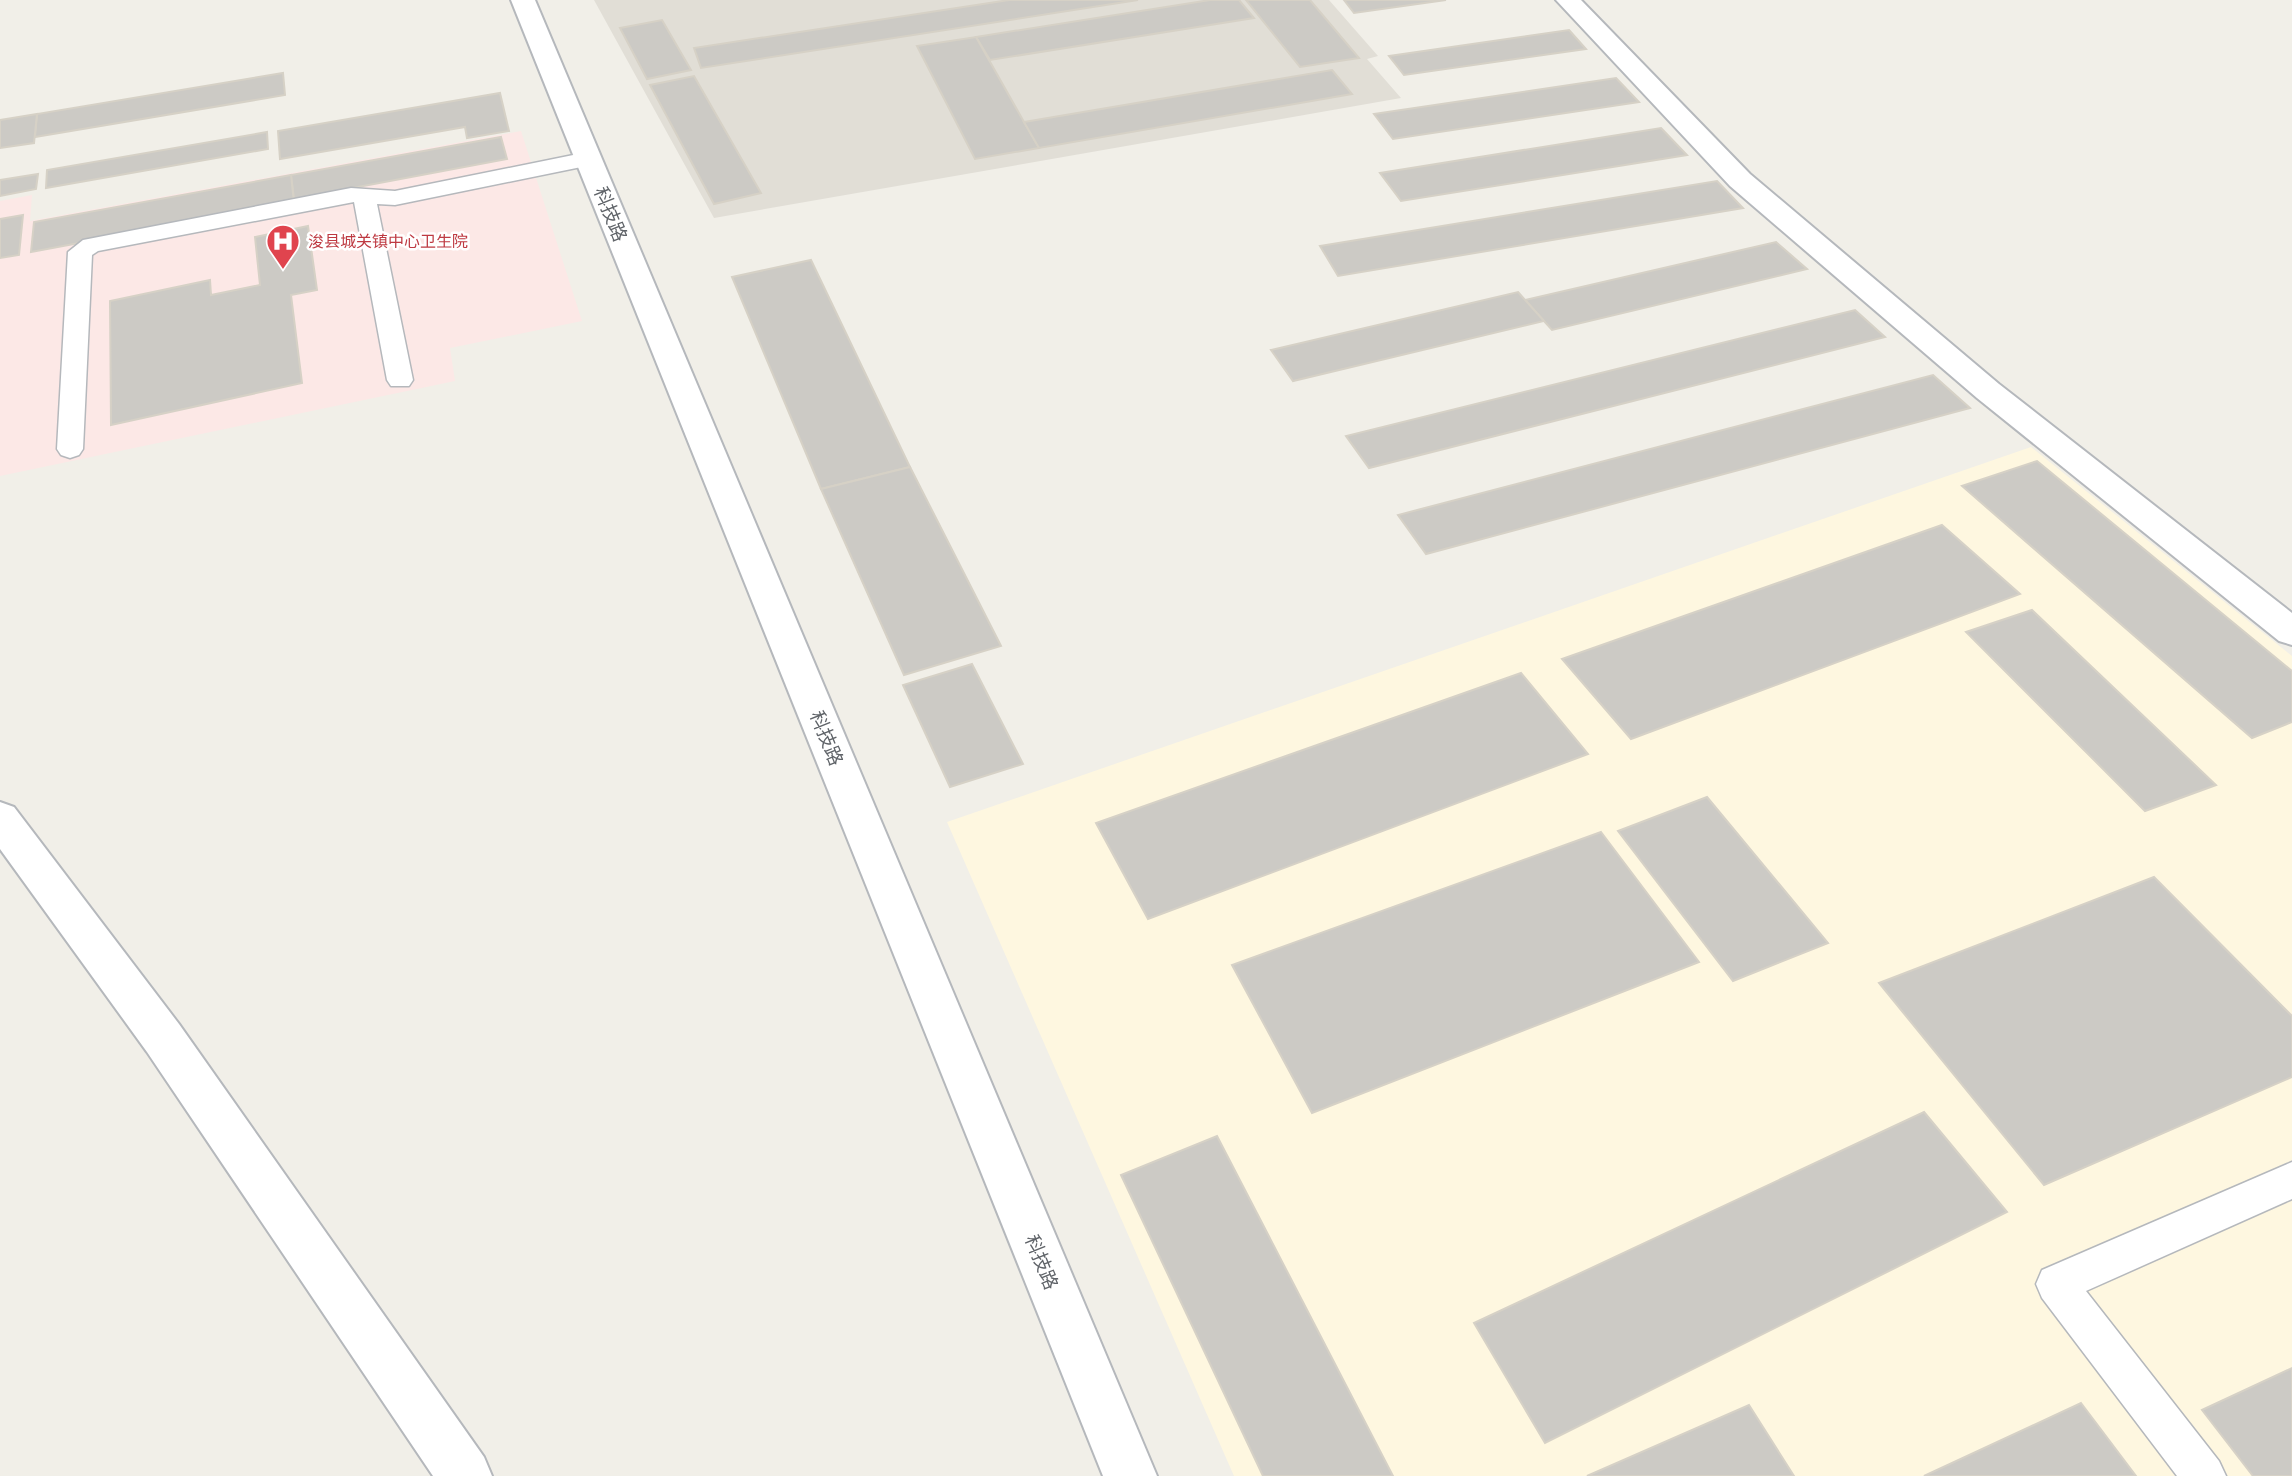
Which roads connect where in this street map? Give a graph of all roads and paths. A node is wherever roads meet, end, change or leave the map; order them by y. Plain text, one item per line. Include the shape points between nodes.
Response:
1 (523, 0) edge
2 (1568, 0) edge
3 (588, 159) junction
4 (364, 195) junction
5 (400, 380) dead end
6 (71, 449) dead end
7 (2292, 632) edge
8 (0, 818) edge
9 (2292, 1180) edge
10 (465, 1476) edge
11 (1130, 1476) edge
12 (2204, 1476) edge

1 - 3 street, 科技路
2 - 7 street via 1740,180 1988,391
3 - 4 lane via 395,198
3 - 11 street, 科技路
4 - 5 lane
4 - 6 lane via 91,245 80,252
8 - 10 street via 163,1038
9 - 12 lane via 2056,1284

